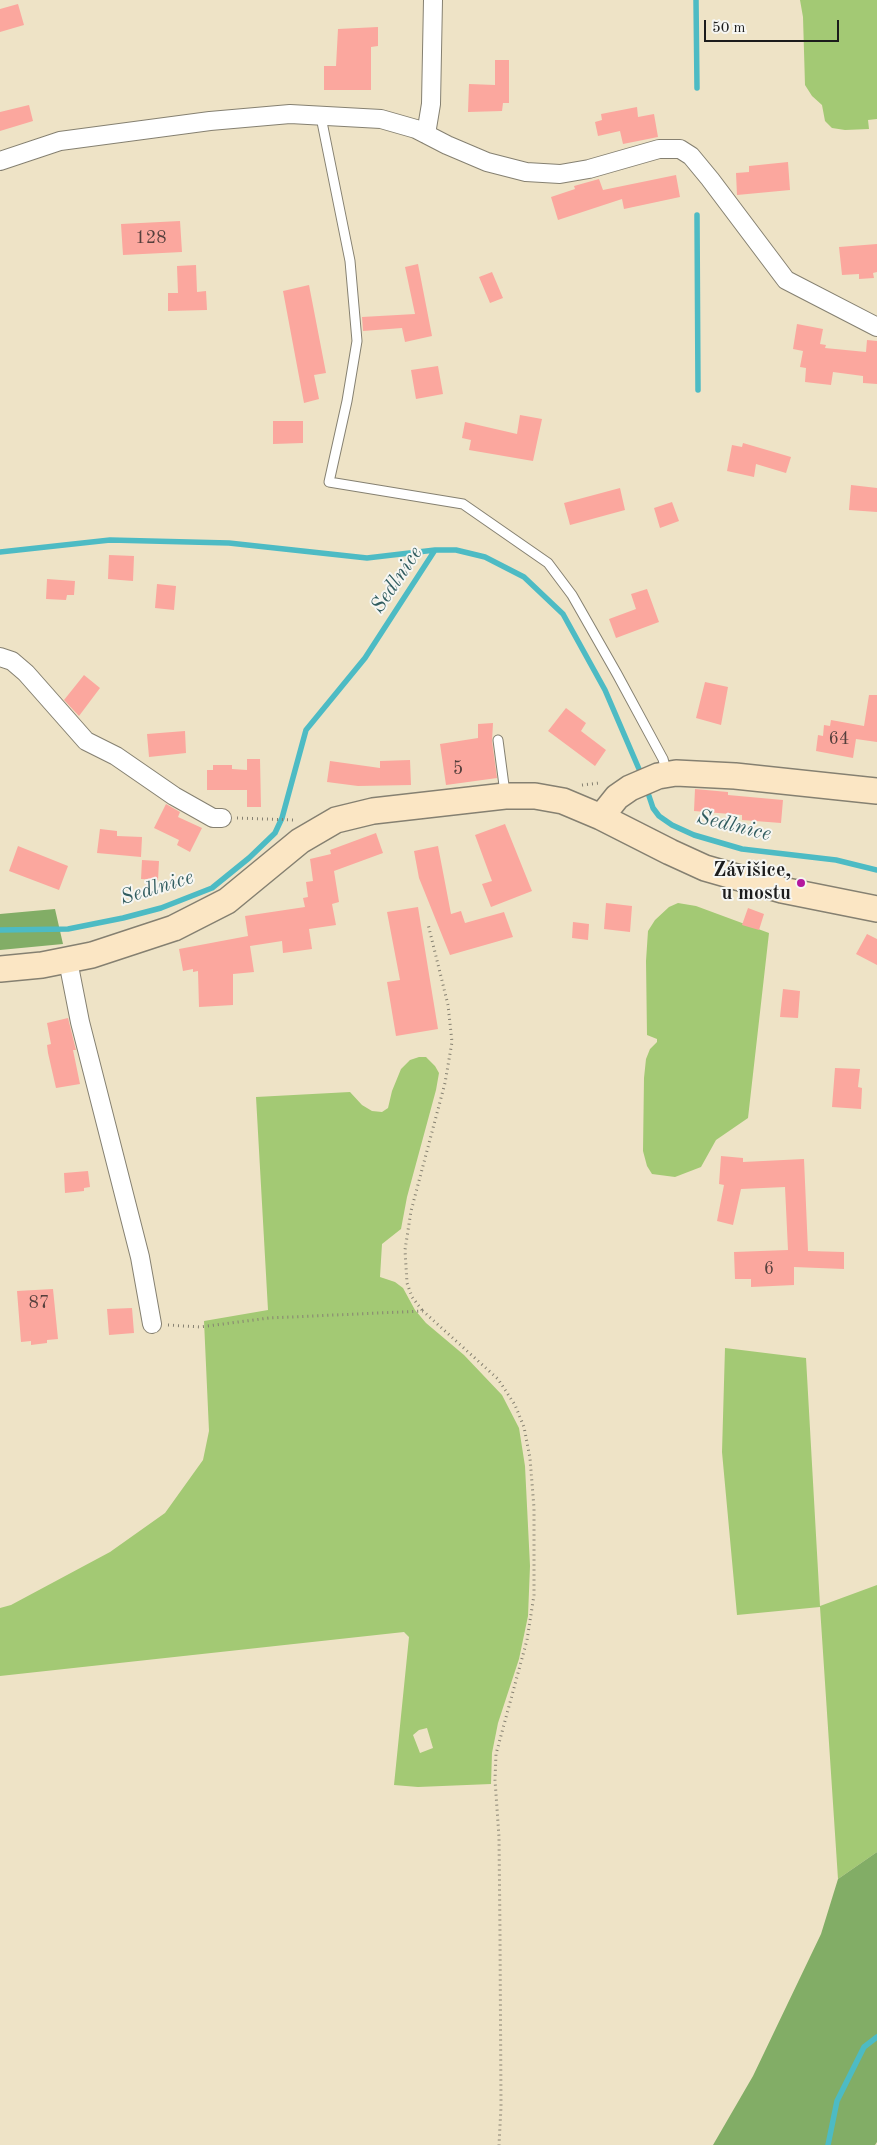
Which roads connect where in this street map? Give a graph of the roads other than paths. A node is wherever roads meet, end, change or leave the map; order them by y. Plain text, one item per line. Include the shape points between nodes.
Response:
1 (433, 0) edge
2 (321, 117) junction
3 (426, 134) junction
4 (0, 161) edge
5 (877, 327) edge
6 (0, 657) edge
7 (498, 740) dead end
8 (662, 775) junction
9 (877, 791) edge
10 (505, 796) junction
11 (602, 816) junction
12 (222, 818) dead end
13 (877, 909) edge
14 (68, 961) junction
15 (0, 969) edge
16 (152, 1324) road end

1 - 3 street via 431,104
2 - 3 street via 381,119
2 - 4 street via 290,114 210,121 60,141
2 - 8 lane via 350,261 357,341 329,482 463,504 548,563 572,594 663,759
3 - 5 street via 487,162 526,172 560,174 659,149 680,149 691,156 704,172 786,280
6 - 12 street via 12,661 26,673 86,741 116,756 174,796 213,818
7 - 10 lane
8 - 9 main road via 700,773
8 - 11 main road via 621,794
10 - 11 main road via 550,798
10 - 14 main road via 373,811 336,820 300,841 240,891 210,911 154,936
11 - 13 main road via 705,868 782,890
14 - 15 main road
14 - 16 street via 82,1032 140,1257

